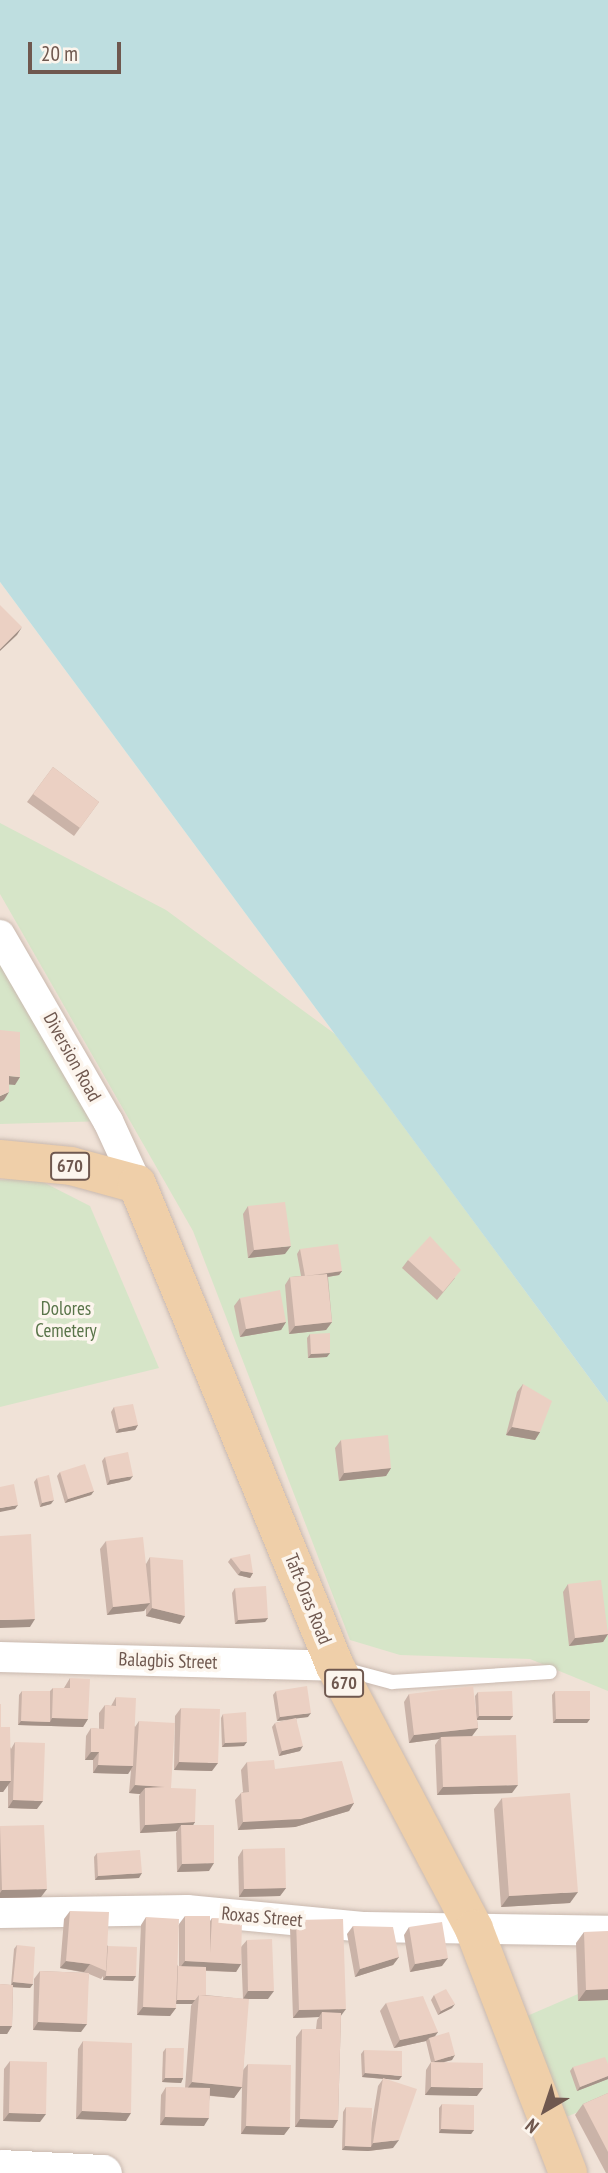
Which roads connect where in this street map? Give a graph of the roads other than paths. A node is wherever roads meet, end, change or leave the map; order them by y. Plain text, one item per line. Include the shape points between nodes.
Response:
1 (0, 935) edge
2 (0, 1160) edge
3 (137, 1184) junction
4 (0, 1657) edge
5 (335, 1666) junction
6 (550, 1672) dead end
7 (0, 1913) edge
8 (474, 1929) junction
9 (608, 1931) edge
10 (0, 2168) edge
11 (103, 2173) edge
12 (568, 2173) edge

1 - 3 street, Diversion Road via 108,1121
2 - 3 main road, 670 via 71,1166
3 - 5 main road, Taft-Oras Road / 670
4 - 5 street, Balagbis Street
5 - 6 lane via 391,1682
5 - 8 main road, Taft-Oras Road / 670
7 - 8 street, Roxas Street via 187,1910 365,1927
8 - 9 street, Roxas Street
8 - 12 main road, Taft-Oras Road / 670
10 - 11 street

